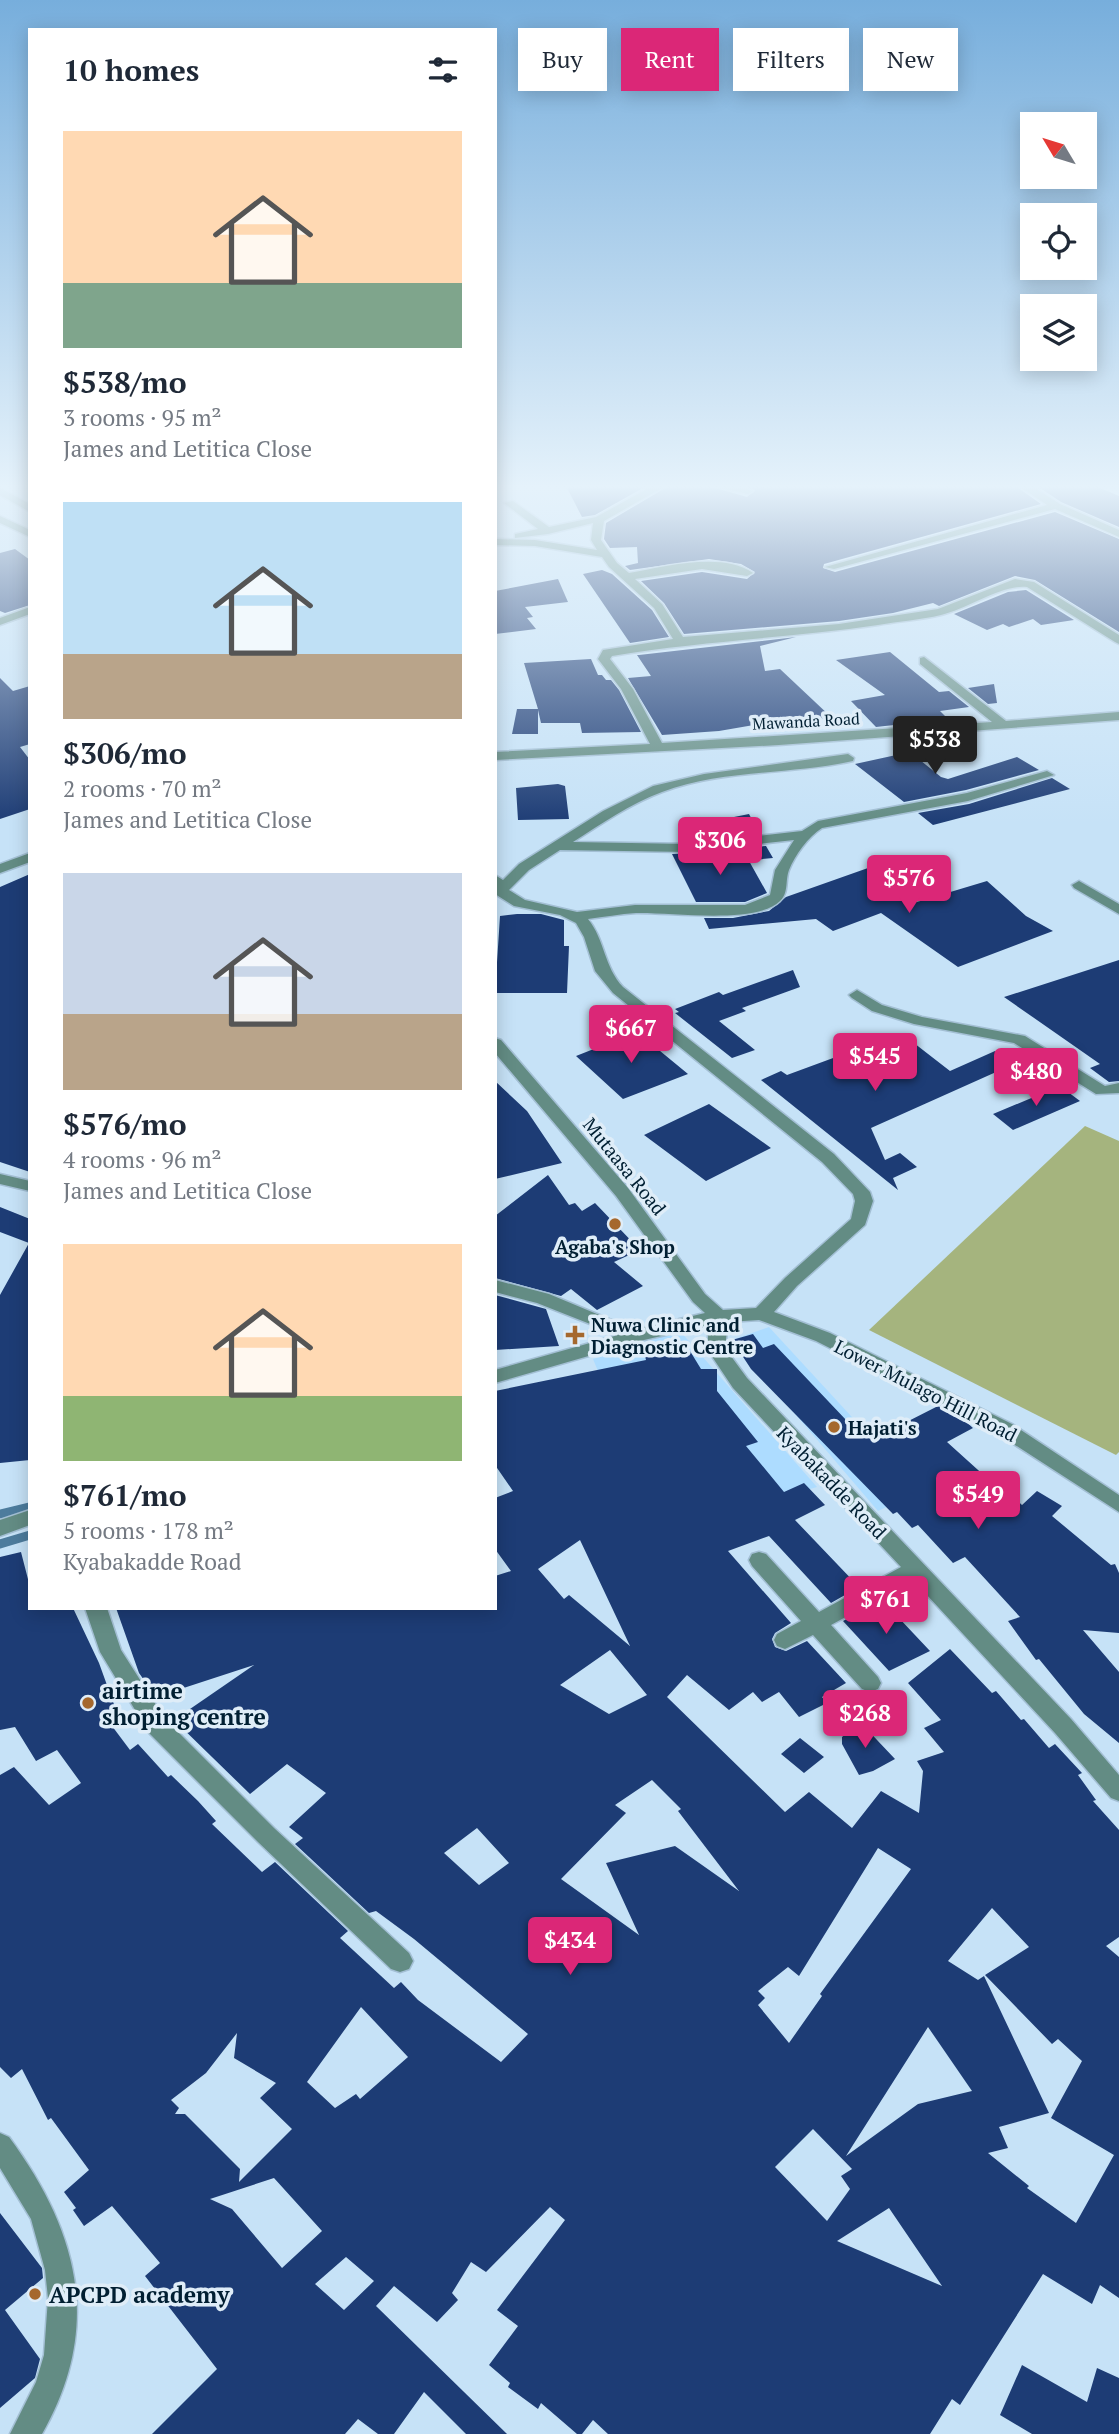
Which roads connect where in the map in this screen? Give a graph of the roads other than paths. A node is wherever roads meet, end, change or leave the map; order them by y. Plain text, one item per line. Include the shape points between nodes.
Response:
1 (649, 598) edge
2 (979, 598) edge
3 (1052, 598) edge
4 (28, 611) edge
5 (0, 622) edge
6 (1119, 640) edge
7 (680, 641) junction
8 (924, 661) dead end
9 (1119, 716) edge
10 (1005, 726) junction
11 (657, 746) junction
12 (497, 755) edge
13 (848, 758) dead end
14 (1047, 775) dead end
15 (808, 831) junction
16 (558, 846) junction
17 (28, 858) edge
18 (0, 869) edge
19 (498, 885) edge
20 (1079, 885) dead end
21 (1119, 910) edge
22 (577, 916) junction
23 (857, 995) dead end
24 (497, 1046) edge
25 (1119, 1088) edge
26 (0, 1179) edge
27 (28, 1186) edge
28 (497, 1286) edge
29 (761, 1314) junction
30 (719, 1316) junction
31 (642, 1334) junction
32 (497, 1376) edge
33 (1119, 1505) edge
34 (28, 1518) edge
35 (0, 1528) edge
36 (760, 1560) dead end
37 (915, 1569) junction
38 (97, 1610) edge
39 (816, 1623) junction
40 (785, 1640) dead end
41 (870, 1683) dead end
42 (1119, 1791) edge
43 (400, 1961) dead end
44 (0, 2146) edge
45 (25, 2434) edge

1 - 7 street
2 - 7 street via 939,612 839,627
3 - 6 street
4 - 5 street
7 - 11 street via 613,650 604,656
8 - 10 street
9 - 10 street, Mawanda Road
10 - 11 street, Mawanda Road
11 - 12 street, Mawanda Road
13 - 16 street via 658,789
14 - 15 street via 968,797 824,823
15 - 16 street via 688,848
15 - 22 street via 781,872 774,900 720,910 635,909
16 - 19 street
17 - 18 street
19 - 22 street via 521,905
20 - 21 street
22 - 29 street via 586,925 606,978 618,990 818,1149 861,1192 864,1201 859,1221
23 - 25 street via 877,1008 919,1021 1019,1039 1102,1091
24 - 30 street, Mutaasa Road via 622,1192 699,1298
26 - 27 street
28 - 31 street
29 - 30 street, Lower Mulago Hill Road
29 - 33 street, Lower Mulago Hill Road via 823,1337 1005,1429
30 - 31 street, Lower Mulago Hill Road
30 - 37 street, Kyabakadde Road via 716,1349 725,1365
31 - 32 street, Lower Mulago Hill Road
34 - 35 street
36 - 39 street
37 - 39 street
37 - 42 street, Kyabakadde Road
38 - 43 street via 111,1652 157,1726
39 - 40 street
39 - 41 street
44 - 45 street via 42,2212 62,2274 64,2304 57,2360 44,2402

